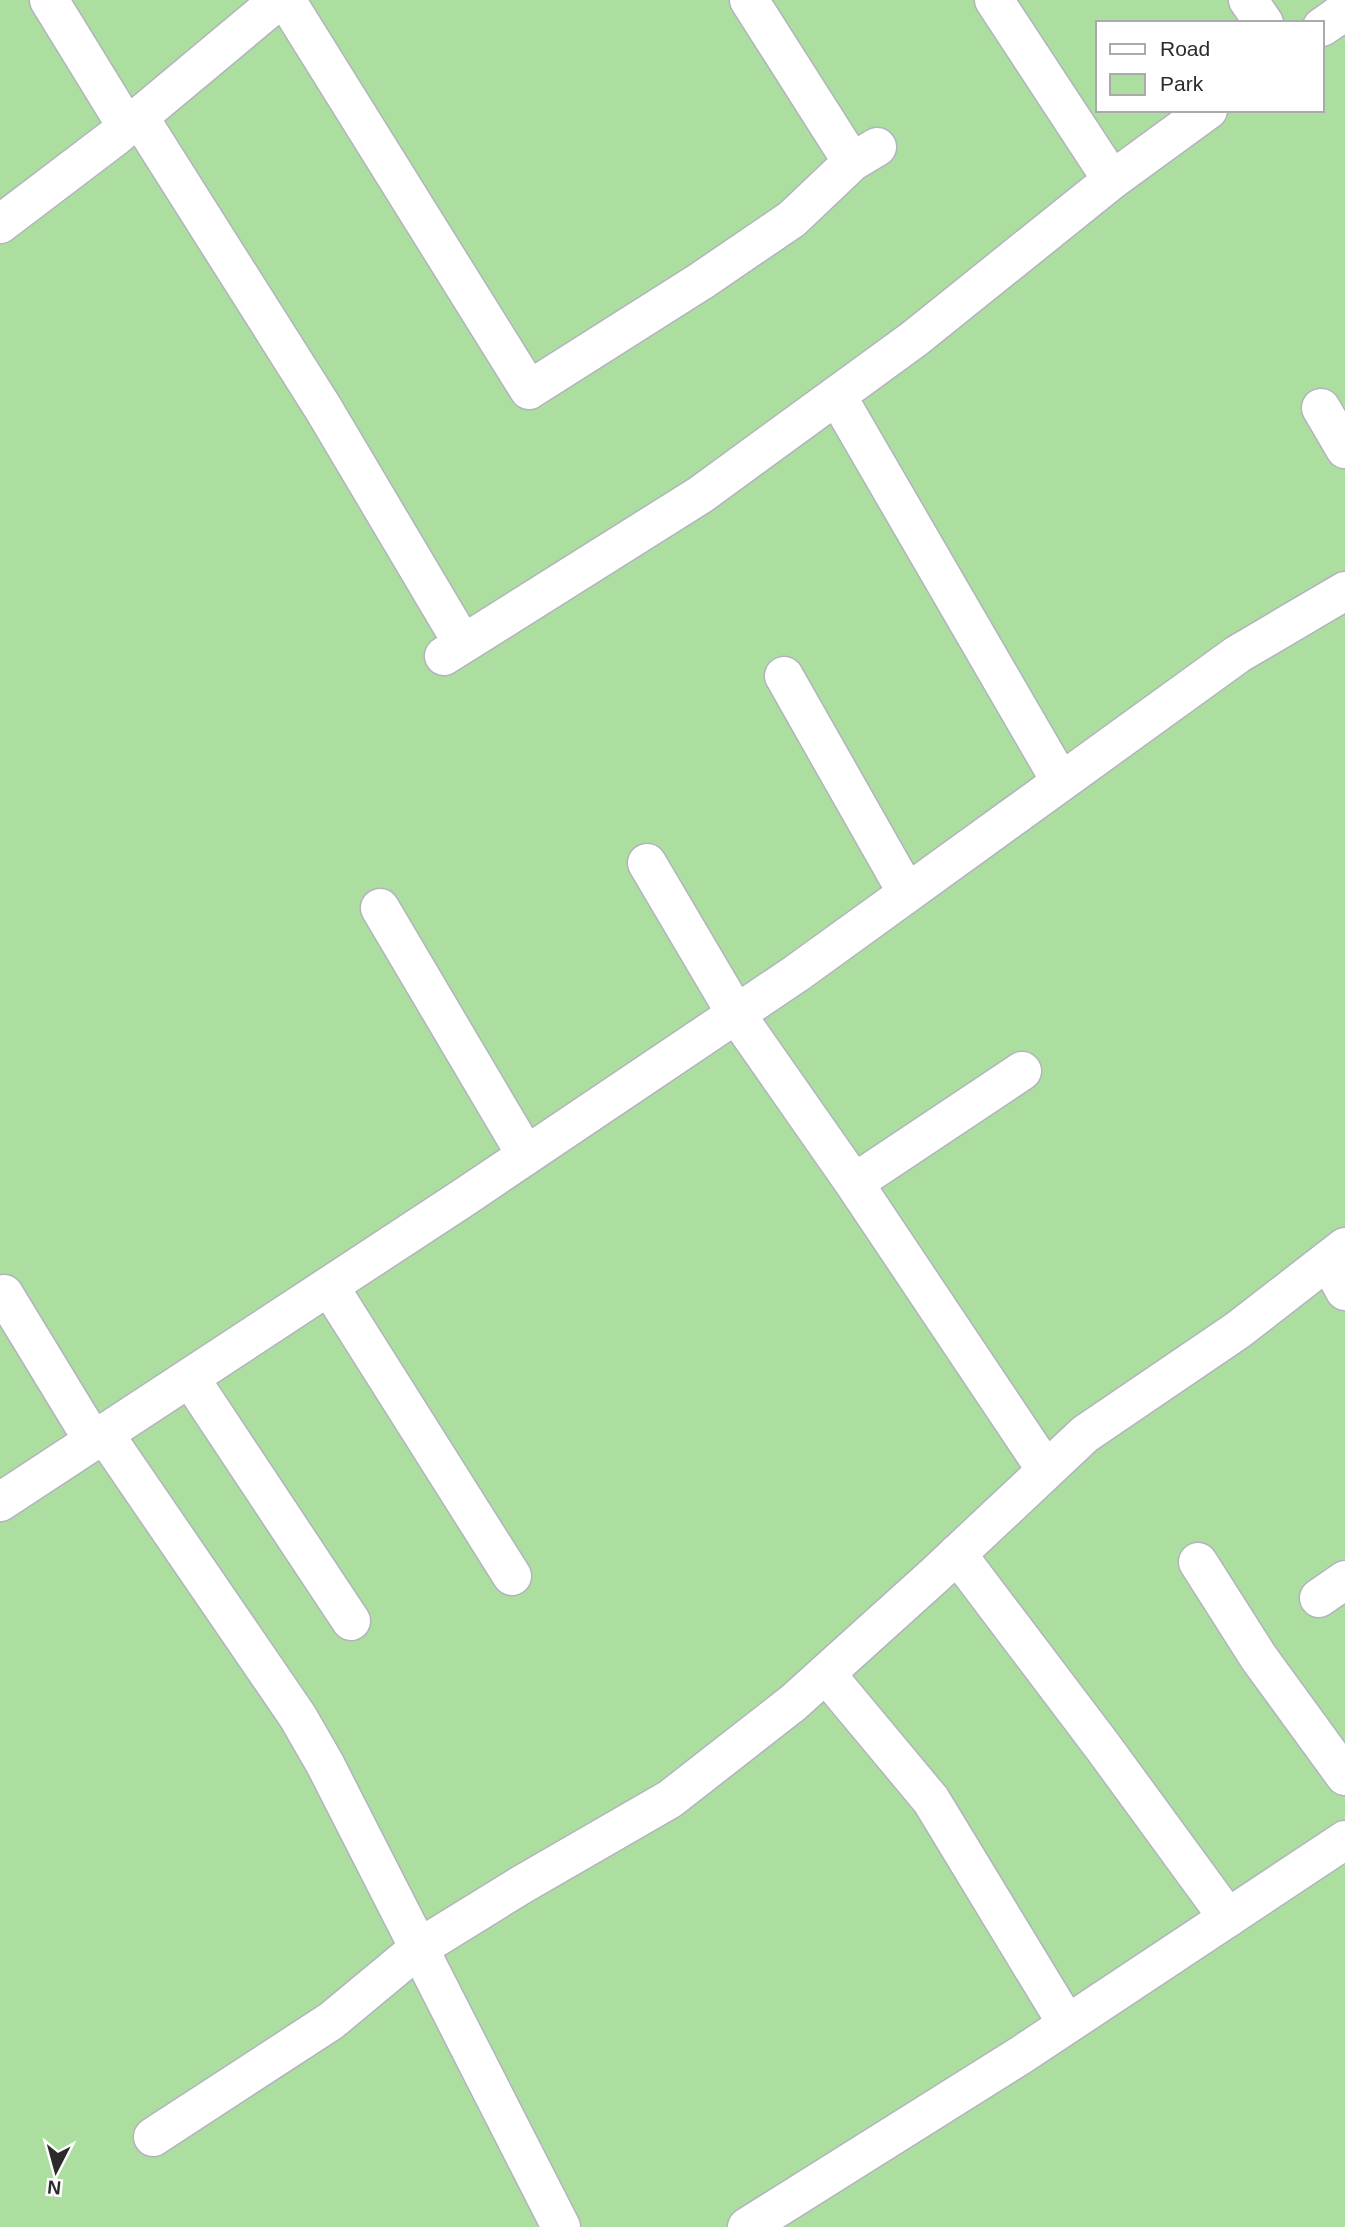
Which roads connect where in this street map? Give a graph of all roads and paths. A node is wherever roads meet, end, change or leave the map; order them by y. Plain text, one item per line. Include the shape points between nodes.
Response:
1 (49, 0) edge
2 (279, 0) edge
3 (286, 0) edge
4 (749, 0) edge
5 (994, 0) edge
6 (1248, 0) edge
7 (1345, 11) edge
8 (1263, 21) edge
9 (1324, 26) edge
10 (1205, 112) edge
11 (133, 122) junction
12 (1112, 180) junction
13 (0, 224) edge
14 (837, 396) junction
15 (1321, 408) dead end
16 (1345, 449) edge
17 (1345, 591) edge
18 (784, 676) dead end
19 (1061, 782) junction
20 (647, 863) dead end
21 (907, 893) junction
22 (380, 908) dead end
23 (736, 1014) junction
24 (1022, 1071) dead end
25 (526, 1156) junction
26 (854, 1183) junction
27 (1339, 1266) edge
28 (330, 1286) junction
29 (4, 1294) dead end
30 (190, 1378) junction
31 (99, 1438) junction
32 (1046, 1470) junction
33 (0, 1502) edge
34 (957, 1554) junction
35 (1198, 1562) dead end
36 (512, 1576) dead end
37 (352, 1621) dead end
38 (825, 1674) junction
39 (1345, 1776) edge
40 (1345, 1840) edge
41 (1228, 1917) junction
42 (419, 1949) junction
43 (1068, 2024) junction
44 (153, 2137) dead end
45 (561, 2227) edge
46 (747, 2227) edge

1 - 11 street
2 - 11 street
3 - 4 street via 529,390 792,219 864,155
5 - 12 street
6 - 8 street
7 - 9 street
10 - 12 street
11 - 13 street
11 - 14 street via 323,408 454,650 700,495
12 - 14 street
14 - 19 street
15 - 16 street
17 - 19 street via 1238,654
18 - 21 street
19 - 21 street
20 - 23 street
21 - 23 street
22 - 25 street
23 - 25 street
23 - 26 street
24 - 26 street
25 - 28 street
26 - 32 street
27 - 32 street via 1085,1434
28 - 30 street
28 - 36 street
29 - 31 street
30 - 31 street
30 - 37 street
31 - 33 street
31 - 42 street via 298,1717
32 - 34 street
34 - 38 street
34 - 41 street
35 - 39 street via 1259,1658
38 - 42 street via 670,1798
38 - 43 street via 930,1800
40 - 41 street
41 - 43 street
42 - 44 street via 331,2021
42 - 45 street
43 - 46 street

